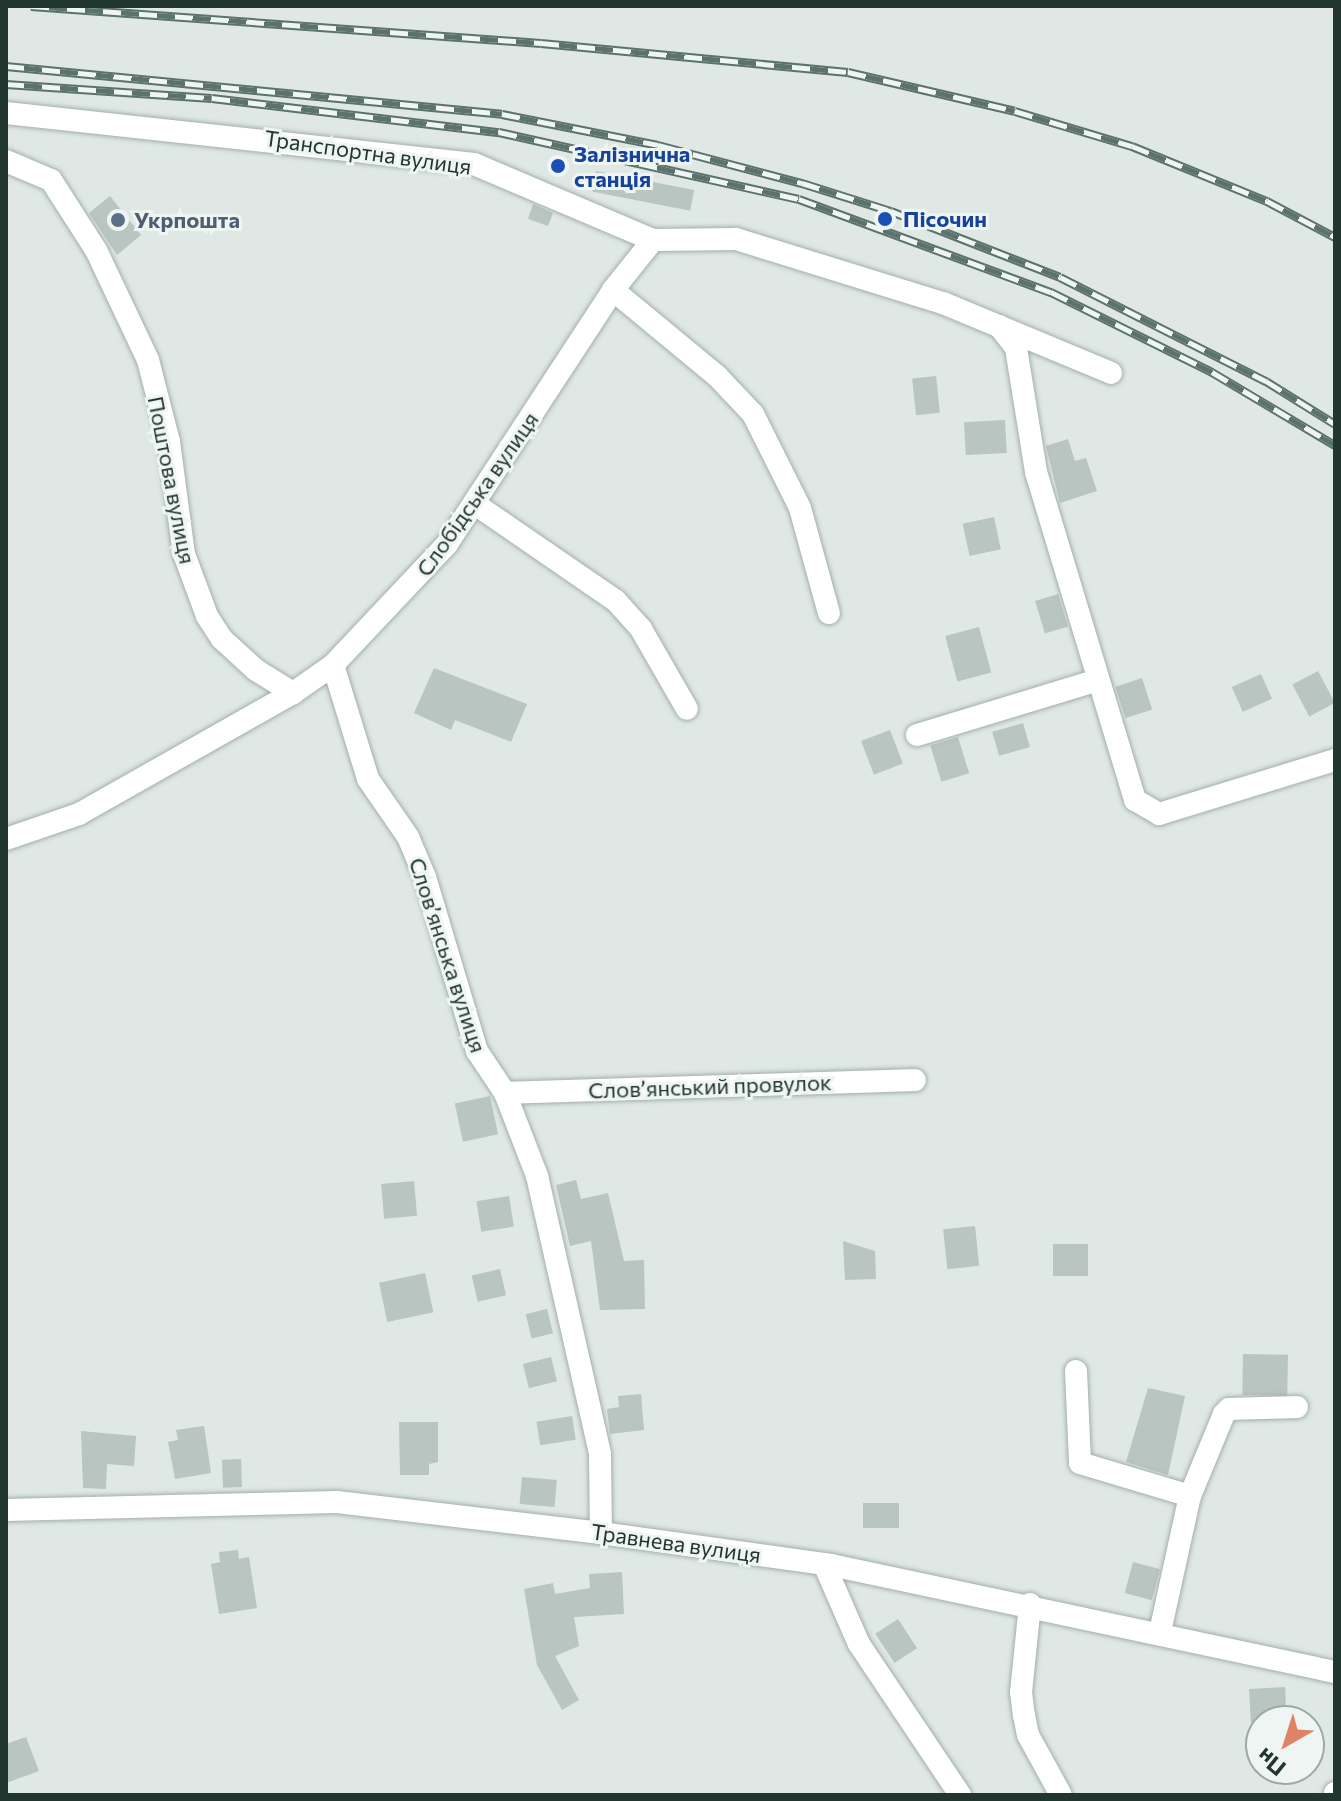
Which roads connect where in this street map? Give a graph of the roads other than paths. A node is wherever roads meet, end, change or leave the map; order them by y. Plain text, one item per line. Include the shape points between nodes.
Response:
1 (6, 113) edge
2 (16, 163) edge
3 (653, 240) junction
4 (613, 290) junction
5 (991, 321) junction
6 (1111, 373) dead end
7 (475, 504) junction
8 (829, 613) dead end
9 (333, 665) junction
10 (1098, 680) junction
11 (293, 693) junction
12 (687, 709) dead end
13 (917, 735) dead end
14 (1335, 760) edge
15 (6, 839) edge
16 (915, 1080) dead end
17 (505, 1093) junction
18 (1076, 1371) dead end
19 (1297, 1407) dead end
20 (1190, 1496) junction
21 (6, 1510) edge
22 (601, 1533) junction
23 (824, 1564) junction
24 (1030, 1604) junction
25 (1160, 1632) junction
26 (1335, 1672) edge
27 (960, 1795) edge
28 (1061, 1795) edge

1 - 3 street, Транспортна вулиця via 474,164
2 - 11 street, Поштова вулиця via 51,180 88,238 148,360 169,442 184,554 207,616 222,639 256,670
3 - 4 street, Слобідська вулиця
3 - 5 street, Транспортна вулиця via 736,239
4 - 7 street, Слобідська вулиця
4 - 8 street via 717,376 753,414 800,508
5 - 6 street, Транспортна вулиця
5 - 10 street via 1010,335 1016,348 1036,472
7 - 9 street, Слобідська вулиця via 418,579
7 - 12 street via 616,601 641,629
9 - 11 street, Слобідська вулиця
9 - 17 street, Слов’янська вулиця via 368,779 408,837 425,877 477,1051
10 - 13 street
10 - 14 street via 1135,800 1152,813 1250,790
11 - 15 street, Слобідська вулиця via 79,814
16 - 17 street, Слов’янський провулок
17 - 22 street, Слов’янська вулиця via 537,1176 571,1313 600,1454
18 - 20 street via 1080,1463
19 - 20 street via 1229,1409
20 - 25 street
21 - 22 street, Травнева вулиця via 337,1502
22 - 23 street, Травнева вулиця
23 - 24 street, Травнева вулиця
23 - 27 street via 859,1644
24 - 25 street, Травнева вулиця
24 - 28 street via 1024,1715 1028,1735
25 - 26 street, Травнева вулиця

